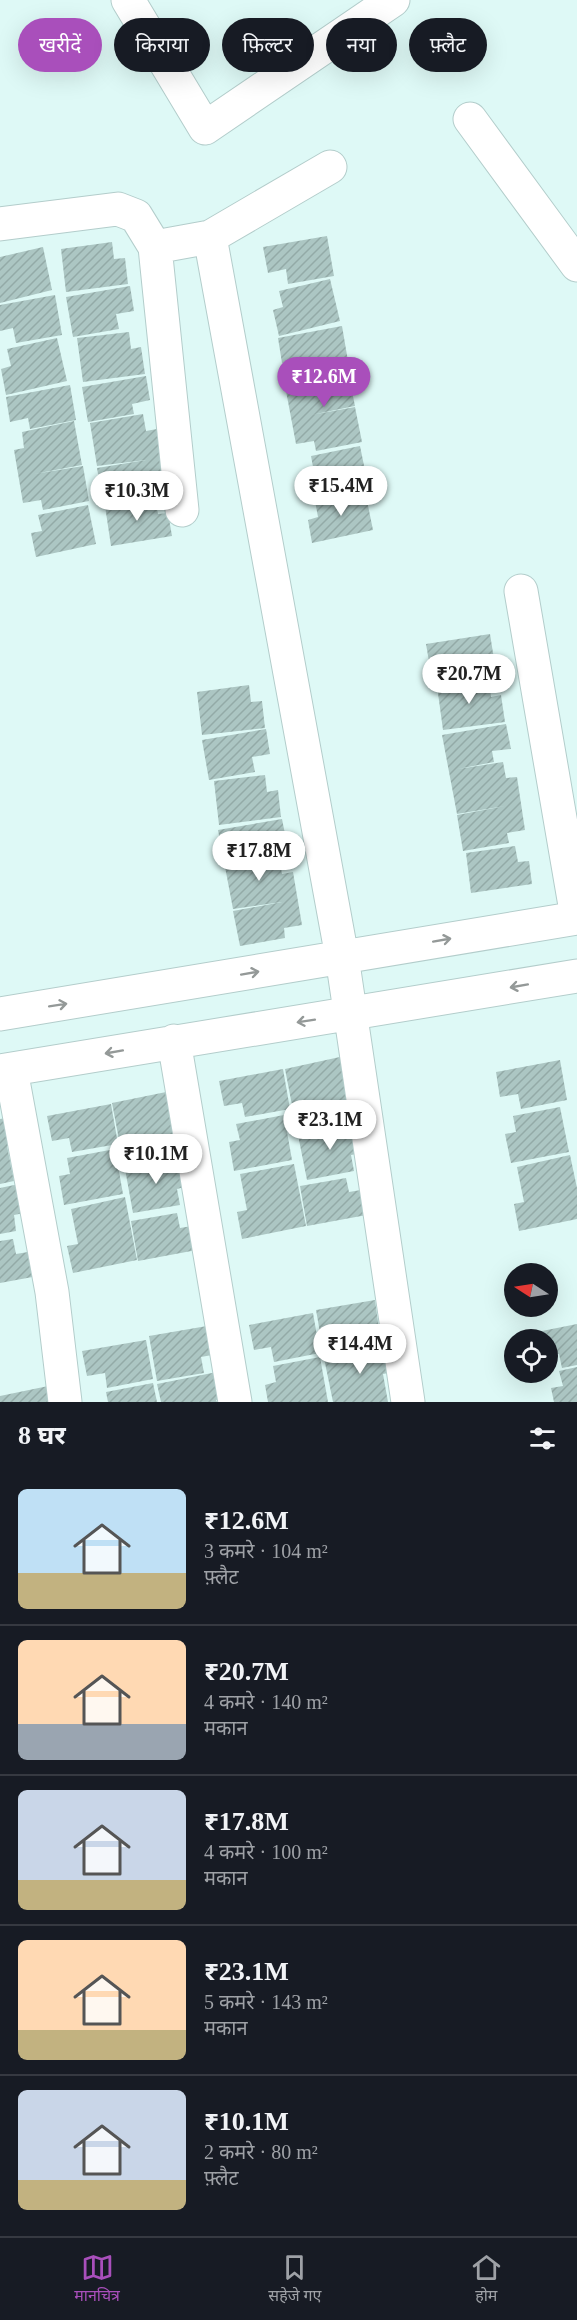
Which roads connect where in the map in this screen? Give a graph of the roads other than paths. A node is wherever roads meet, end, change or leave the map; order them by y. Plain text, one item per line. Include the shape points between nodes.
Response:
1 (128, 0) edge
2 (393, 0) edge
3 (470, 119) dead end
4 (330, 167) dead end
5 (0, 224) edge
6 (210, 237) junction
7 (154, 246) junction
8 (577, 265) edge
9 (182, 510) dead end
10 (521, 591) dead end
11 (577, 917) edge
12 (342, 957) junction
13 (577, 976) edge
14 (0, 1014) edge
15 (351, 1014) junction
16 (174, 1041) junction
17 (5, 1070) edge
18 (65, 1402) edge
19 (235, 1402) edge
20 (408, 1402) edge

1 - 2 street via 205,128
3 - 8 street
4 - 6 street
5 - 7 street via 118,209 136,216
6 - 7 street
6 - 12 street
7 - 9 street
10 - 11 street
12 -> 11 street
14 -> 12 street
12 - 15 street
13 -> 15 street
15 -> 16 street
15 - 20 street
16 -> 17 street
16 - 19 street
17 - 18 street via 52,1292

